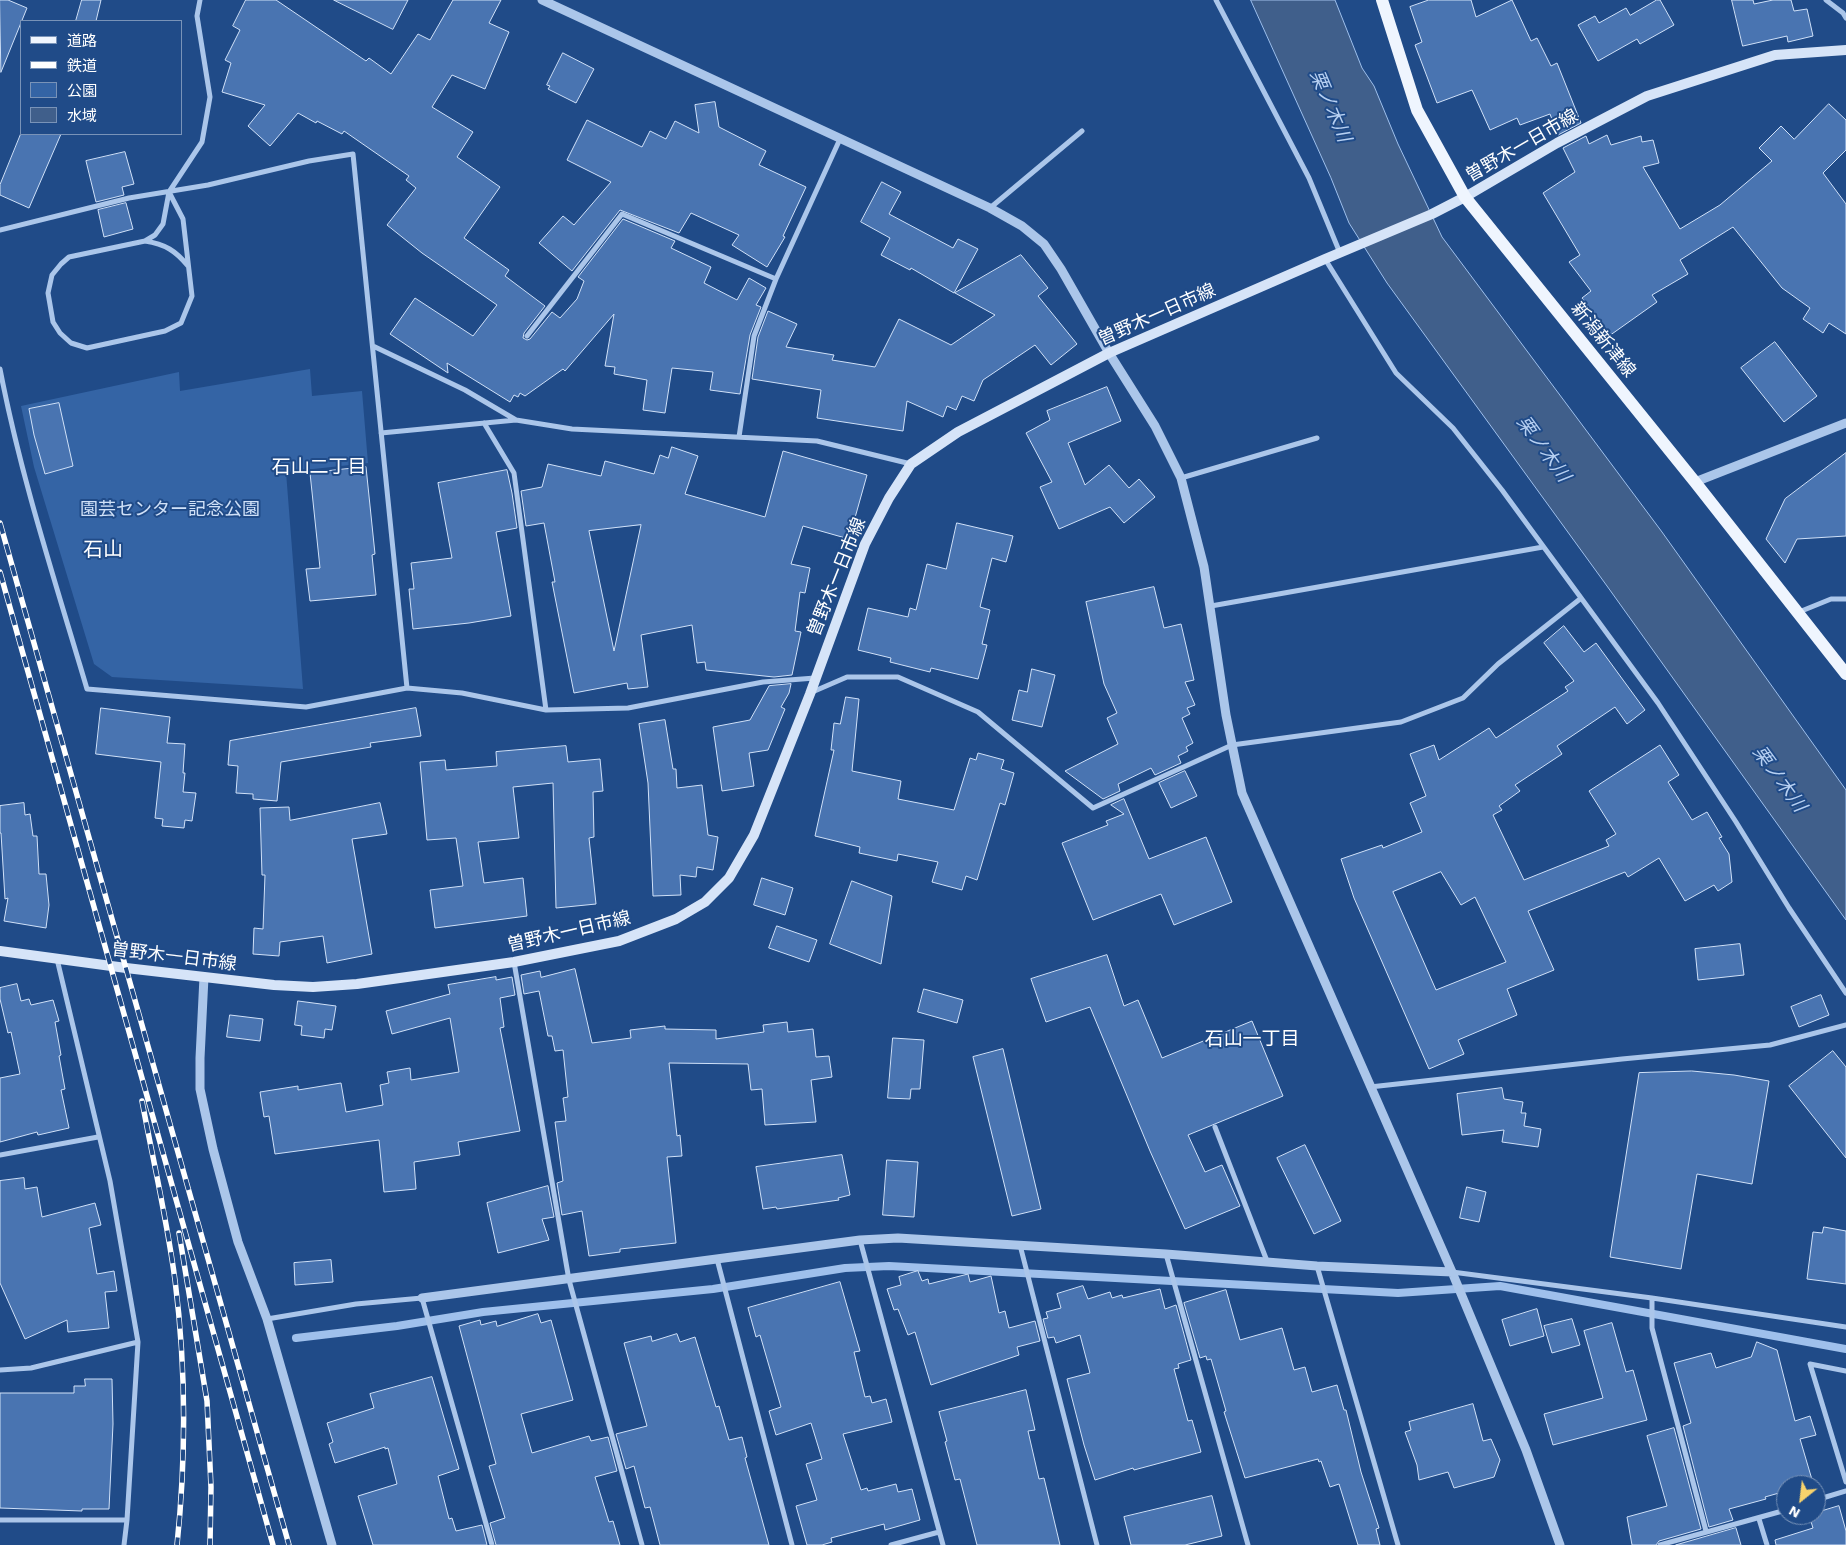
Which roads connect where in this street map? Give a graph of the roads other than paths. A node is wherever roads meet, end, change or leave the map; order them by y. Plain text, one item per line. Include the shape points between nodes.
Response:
1 (200, 0) edge
2 (542, 0) edge
3 (1216, 0) edge
4 (1382, 0) edge
5 (1826, 0) edge
6 (1846, 18) edge
7 (1846, 50) edge
8 (1082, 131) dead end
9 (840, 139) junction
10 (169, 192) junction
11 (1465, 197) junction
12 (990, 208) junction
13 (0, 230) edge
14 (145, 241) junction
15 (1340, 253) junction
16 (1325, 258) junction
17 (188, 266) junction
18 (776, 279) junction
19 (527, 336) dead end
20 (373, 346) junction
21 (1109, 353) junction
22 (0, 369) edge
23 (516, 420) junction
24 (484, 423) junction
25 (1846, 423) edge
26 (382, 433) junction
27 (740, 437) junction
28 (1317, 438) dead end
29 (911, 464) junction
30 (1181, 478) junction
31 (1695, 482) junction
32 (1543, 548) junction
33 (1580, 599) junction
34 (1846, 599) edge
35 (1211, 606) junction
36 (1798, 612) junction
37 (1846, 674) edge
38 (816, 678) junction
39 (406, 688) junction
40 (810, 694) junction
41 (546, 710) junction
42 (1232, 744) junction
43 (0, 951) edge
44 (57, 959) junction
45 (514, 962) junction
46 (204, 977) junction
47 (1846, 993) edge
48 (1846, 1025) edge
49 (1370, 1087) junction
50 (1215, 1127) dead end
51 (98, 1137) junction
52 (0, 1155) edge
53 (860, 1240) junction
54 (1020, 1245) junction
55 (1166, 1254) junction
56 (717, 1259) junction
57 (1267, 1261) junction
58 (1317, 1266) junction
59 (1452, 1272) junction
60 (569, 1280) junction
61 (422, 1298) junction
62 (1652, 1298) junction
63 (267, 1319) junction
64 (1846, 1327) edge
65 (138, 1342) junction
66 (0, 1370) edge
67 (1846, 1371) edge
68 (1846, 1482) edge
69 (1846, 1491) edge
70 (1826, 1497) edge
71 (1776, 1513) edge
72 (1760, 1519) junction
73 (0, 1520) edge
74 (128, 1520) junction
75 (1706, 1531) junction
76 (939, 1532) junction
77 (124, 1545) edge
78 (332, 1545) edge
79 (492, 1545) edge
80 (642, 1545) edge
81 (792, 1545) edge
82 (891, 1545) edge
83 (943, 1545) edge
84 (1097, 1545) edge
85 (1248, 1545) edge
86 (1398, 1545) edge
87 (1560, 1545) edge
88 (1660, 1545) edge
89 (1767, 1545) edge

1 - 10 street via 197,16 210,97 202,142
2 - 9 street
3 - 15 street via 1309,178
4 - 11 main road, 新潟新津線 via 1417,110
5 - 6 street
7 - 11 main road, 曽野木一日市線 via 1774,55 1646,96
8 - 12 street
9 - 12 street
9 - 18 street
10 - 13 street via 129,198
10 - 14 street via 163,224 156,235
10 - 17 street via 183,219
10 - 20 street via 353,154
11 - 15 main road, 曽野木一日市線
11 - 31 main road, 新潟新津線
12 - 21 street via 1022,226 1044,244
14 - 17 street via 169,247
14 - 17 street via 70,257 52,275 48,293 53,322 71,343 87,348 165,331 181,323 192,296
15 - 16 main road, 曽野木一日市線
16 - 21 main road, 曽野木一日市線
16 - 32 street via 1396,373 1453,428
18 - 19 street via 622,214
18 - 27 street via 754,336
20 - 23 street via 465,390
20 - 26 street
21 - 29 main road, 曽野木一日市線 via 958,432
21 - 30 street via 1154,426
22 - 39 street via 48,560 88,689 306,707
23 - 24 street
23 - 27 street via 572,429
24 - 26 street
24 - 41 street via 514,473
25 - 31 street
26 - 39 street
27 - 29 street via 817,441
28 - 30 street
29 - 38 main road, 曽野木一日市線 via 865,544
30 - 35 street
31 - 36 main road, 新潟新津線
32 - 33 street
32 - 35 street
33 - 42 street via 1498,664 1463,698 1401,722
33 - 47 street via 1658,703
34 - 36 street via 1831,599
35 - 42 street
36 - 37 main road, 新潟新津線
38 - 40 main road, 曽野木一日市線
38 - 41 street via 763,682 628,708
39 - 41 street via 462,693
40 - 42 street via 847,677 898,677 978,712 1093,808
40 - 45 main road, 曽野木一日市線 via 754,836 729,878 705,902 676,919 620,941
42 - 49 street via 1242,793
43 - 44 main road, 曽野木一日市線
44 - 46 main road, 曽野木一日市線
44 - 51 street
45 - 46 main road, 曽野木一日市線 via 313,987
45 - 60 street
46 - 63 street via 200,1088 238,1242
48 - 49 street via 1770,1046
49 - 59 street
50 - 57 street
51 - 52 street
51 - 65 street via 110,1181
53 - 54 street via 898,1238
53 - 56 street
53 - 76 street
54 - 55 street
54 - 84 street
55 - 57 street
55 - 85 street
56 - 60 street
56 - 81 street
57 - 58 street
58 - 59 street
58 - 86 street
59 - 62 street
59 - 87 street via 1526,1450
60 - 61 street
60 - 80 street
61 - 63 street via 356,1304
61 - 79 street
62 - 64 street
62 - 75 street via 1652,1328
63 - 78 street
65 - 66 street via 31,1368
65 - 74 street
67 - 68 street via 1810,1364
69 - 70 street
71 - 72 street
72 - 75 street
72 - 89 street
73 - 74 street
74 - 77 street
75 - 88 street
76 - 82 street
76 - 83 street

